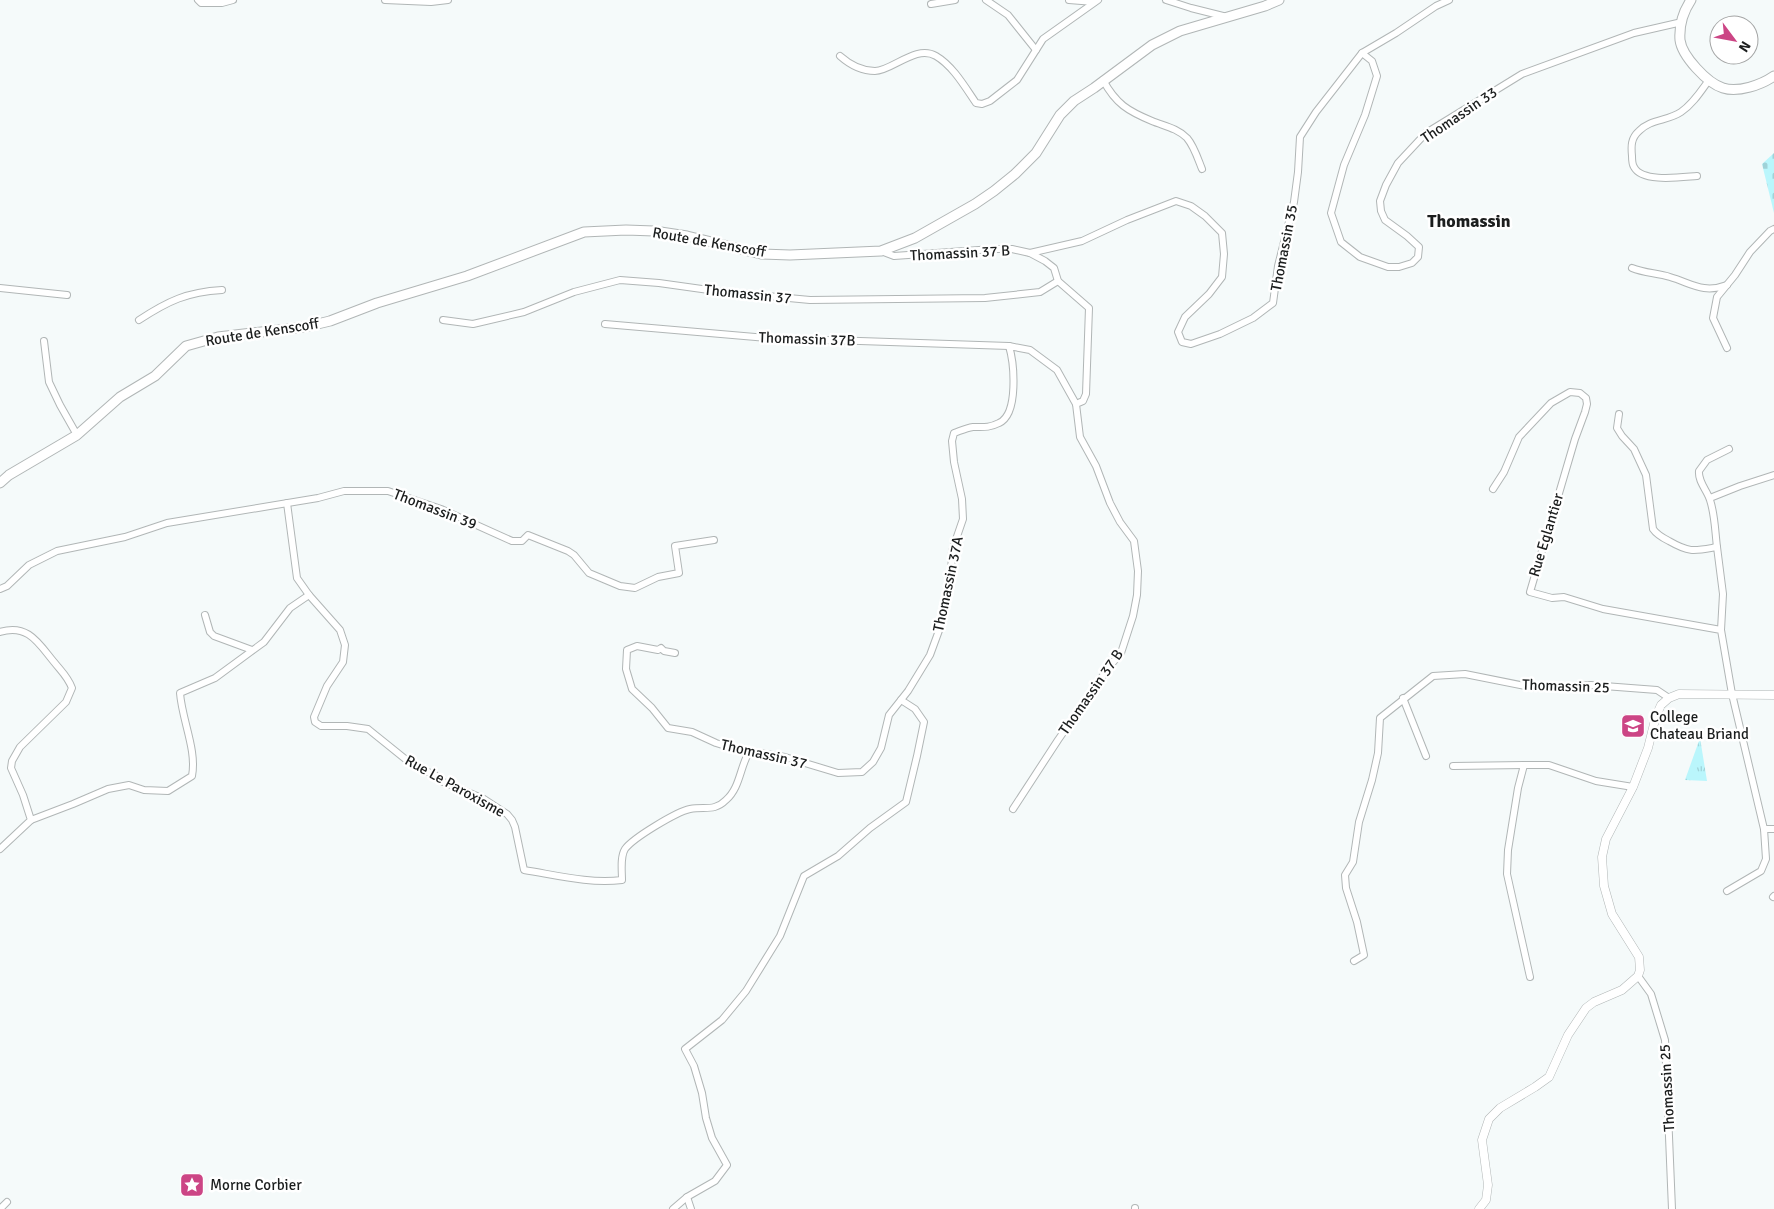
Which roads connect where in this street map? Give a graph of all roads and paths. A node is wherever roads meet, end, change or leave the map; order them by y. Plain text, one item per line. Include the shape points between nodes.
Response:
1 (198, 0) edge
2 (233, 0) edge
3 (385, 0) edge
4 (448, 0) edge
5 (955, 0) edge
6 (986, 0) edge
7 (1069, 0) edge
8 (1166, 0) edge
9 (1280, 0) edge
10 (1449, 0) edge
11 (1691, 0) edge
12 (1096, 1) edge
13 (930, 4) dead end
14 (1229, 17) junction
15 (1682, 22) junction
16 (1036, 50) junction
17 (1362, 52) junction
18 (840, 56) dead end
19 (1774, 76) edge
20 (1103, 80) junction
21 (1709, 80) junction
22 (1202, 169) dead end
23 (1697, 176) dead end
24 (1774, 229) edge
25 (881, 250) junction
26 (1030, 253) junction
27 (1632, 268) dead end
28 (1058, 281) junction
29 (1728, 284) junction
30 (0, 288) edge
31 (222, 290) dead end
32 (67, 295) dead end
33 (139, 320) dead end
34 (443, 320) dead end
35 (605, 324) dead end
36 (44, 341) dead end
37 (1009, 346) junction
38 (1727, 348) dead end
39 (1076, 404) junction
40 (1619, 414) dead end
41 (77, 435) junction
42 (1729, 449) dead end
43 (1774, 475) edge
44 (0, 483) edge
45 (1492, 489) dead end
46 (1710, 498) junction
47 (287, 503) junction
48 (714, 540) dead end
49 (1717, 547) junction
50 (0, 589) edge
51 (309, 595) junction
52 (205, 615) dead end
53 (1721, 630) junction
54 (0, 632) edge
55 (252, 650) junction
56 (676, 653) dead end
57 (1732, 694) junction
58 (1774, 696) edge
59 (1403, 698) junction
60 (1669, 698) junction
61 (901, 700) junction
62 (749, 752) junction
63 (1426, 756) dead end
64 (1524, 765) junction
65 (1453, 766) dead end
66 (1633, 787) junction
67 (1013, 809) dead end
68 (31, 820) junction
69 (1764, 829) junction
70 (1774, 829) edge
71 (0, 849) edge
72 (1728, 891) dead end
73 (1354, 962) dead end
74 (1530, 976) dead end
75 (1638, 976) junction
76 (687, 1197) junction
77 (7, 1202) dead end
78 (0, 1208) edge
79 (673, 1209) edge
80 (691, 1209) edge
81 (1479, 1209) edge
82 (1672, 1209) edge

1 - 2 street via 201,3
3 - 4 street
5 - 13 street
6 - 16 street via 1008,15
7 - 12 street
8 - 14 street
9 - 14 main road, Route de Kenscoff
10 - 17 street, Thomassin 35
11 - 15 main road via 1684,10
12 - 16 street via 1043,39
14 - 20 main road, Route de Kenscoff via 1180,31 1152,45
15 - 17 street, Thomassin 33 via 1634,33 1522,74 1426,133 1398,163 1380,202 1386,220 1419,247 1418,257 1412,263 1399,267 1388,267 1360,257 1341,242 1332,213 1344,165 1377,76 1372,61
15 - 21 main road via 1680,41 1696,68
16 - 18 street via 1017,80 982,104 976,103 950,67 935,55 920,53 876,72 850,64
17 - 26 street, Thomassin 35 via 1300,137 1294,202 1278,266 1273,303 1253,318 1191,344 1182,342 1178,332 1184,317 1222,277 1224,254 1222,233 1191,206 1176,201 1082,241
19 - 21 main road via 1745,89 1723,88
20 - 22 street via 1111,96 1120,104 1185,137
20 - 25 main road, Route de Kenscoff via 1060,115 1036,153 994,191 915,238
21 - 23 street via 1680,113 1648,123 1637,132 1631,144 1633,167 1638,172 1658,178
24 - 29 street via 1750,252
25 - 26 street, Thomassin 37 B via 894,256 993,249
25 - 41 main road, Route de Kenscoff via 761,254 654,231 584,232 467,276 330,321 306,327 218,337 186,346 155,376 120,397
26 - 28 street, Thomassin 37 B via 1054,268
27 - 29 street via 1702,288 1715,289
28 - 34 street, Thomassin 37 via 1040,292 985,298 810,300 620,280 574,292 524,312 473,324
28 - 39 street, Thomassin 37 B via 1089,308 1086,394 1083,401
29 - 38 street via 1717,297 1713,318
30 - 32 street
31 - 33 street via 173,300
35 - 37 street, Thomassin 37B via 803,341
36 - 41 street via 49,382
37 - 39 street via 1030,350 1057,370
37 - 61 street, Thomassin 37A via 1013,361 1012,402 1006,417 1001,423 954,433 954,462 963,519 952,551 951,575 941,625 930,656
39 - 67 street, Thomassin 37 B via 1080,437 1096,466 1110,503 1134,541 1137,595 1121,653
40 - 49 street via 1617,428 1634,449 1646,475 1652,529 1685,550
41 - 44 main road, Route de Kenscoff
42 - 46 street via 1707,460 1699,471
43 - 46 street
45 - 53 street, Rue Eglantier via 1504,472 1519,437 1533,421 1551,403 1570,392 1580,393 1586,398 1585,412 1530,592
46 - 49 street
47 - 48 street, Thomassin 39 via 344,491 388,491 441,509 512,541 522,541 528,535 568,551 589,573 620,586 635,588 658,577 679,573 675,546
47 - 50 street, Thomassin 39 via 167,524 125,537 57,551 29,565
47 - 51 street via 298,578
49 - 53 street via 1723,594
51 - 55 street via 290,608 264,642
51 - 62 street, Rue Le Paroxisme via 340,630 345,645 343,662 327,686 314,717 318,724 368,729 414,766 507,814 515,827 524,870 602,881 622,880 626,848 677,814 719,806 734,792
52 - 55 street via 214,636
53 - 57 street
54 - 68 street via 22,631 37,640 69,678 72,688 66,702 20,747 12,761 11,768
55 - 68 street via 215,678 180,693 194,764 192,776 168,790 144,790 129,785 108,789
56 - 62 street, Thomassin 37 via 637,646 627,650 626,669 632,689 668,728 692,732
57 - 58 street
57 - 60 street via 1679,694
57 - 69 street
59 - 60 street, Thomassin 25 via 1432,676 1465,674 1535,688 1591,685 1656,690
59 - 63 street
59 - 73 street via 1380,718 1372,780 1359,822 1353,862 1345,875 1364,955
60 - 66 street, Thomassin 25 via 1656,716
61 - 62 street, Thomassin 37 via 889,716 873,762 862,772 838,773 785,757
61 - 76 street via 915,709 924,722 906,802 838,856 804,876 780,936 746,992 722,1020 685,1049 694,1066 712,1138 727,1165 715,1180
64 - 65 street
64 - 66 street via 1549,765 1596,780
64 - 74 street via 1507,874
66 - 75 street, Thomassin 25 via 1606,839 1602,857 1604,886 1612,914 1639,957
68 - 71 street
69 - 70 street
69 - 72 street via 1766,859 1761,871
75 - 81 street via 1622,990 1586,1008 1568,1035 1549,1077 1500,1108 1489,1119 1482,1140 1488,1185 1486,1200
75 - 82 street, Thomassin 25 via 1651,994 1666,1040
76 - 79 street
76 - 80 street
77 - 78 street

